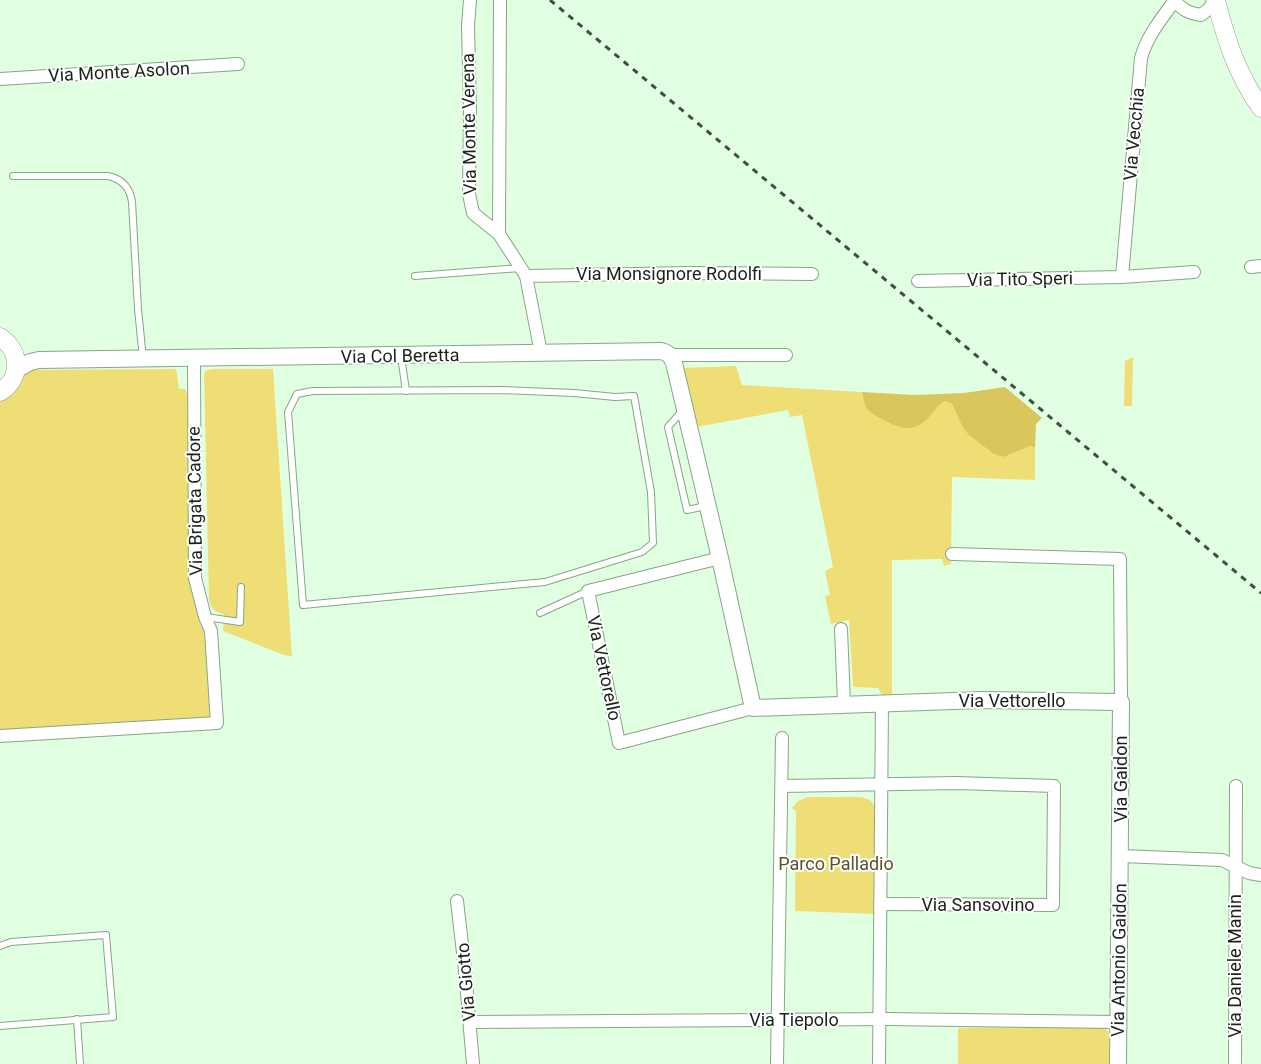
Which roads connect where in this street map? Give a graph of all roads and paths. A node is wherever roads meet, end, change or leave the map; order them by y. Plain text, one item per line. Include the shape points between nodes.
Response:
1 (470, 0) edge
2 (500, 0) edge
3 (1174, 0) edge
4 (1214, 0) edge
5 (1200, 15) junction
6 (1224, 32) junction
7 (238, 64) dead end
8 (0, 79) edge
9 (1261, 108) edge
10 (13, 176) dead end
11 (499, 234) junction
12 (524, 272) junction
13 (1194, 272) dead end
14 (812, 274) dead end
15 (415, 276) dead end
16 (1122, 277) junction
17 (918, 281) dead end
18 (0, 337) edge
19 (14, 352) junction
20 (541, 353) junction
21 (670, 355) junction
22 (786, 355) dead end
23 (401, 356) junction
24 (143, 359) junction
25 (194, 359) junction
26 (39, 360) junction
27 (16, 370) junction
28 (406, 391) junction
29 (0, 392) edge
30 (952, 554) dead end
31 (720, 558) junction
32 (241, 587) dead end
33 (588, 591) junction
34 (540, 613) dead end
35 (204, 617) junction
36 (841, 629) dead end
37 (882, 702) junction
38 (1121, 702) junction
39 (844, 704) junction
40 (753, 708) junction
41 (0, 736) edge
42 (782, 738) dead end
43 (881, 785) junction
44 (782, 786) junction
45 (1236, 786) dead end
46 (1121, 856) junction
47 (1235, 867) junction
48 (1261, 875) edge
49 (457, 900) dead end
50 (880, 904) junction
51 (0, 946) edge
52 (77, 1020) junction
53 (778, 1020) junction
54 (879, 1020) junction
55 (470, 1022) junction
56 (1118, 1022) junction
57 (0, 1026) edge
58 (80, 1064) edge
59 (473, 1064) edge
60 (777, 1064) edge
61 (879, 1064) edge
62 (1118, 1064) edge
63 (1236, 1064) edge

1 - 11 street, Via Monte Verena via 469,194 473,214
2 - 11 street, Via Monte Verena
3 - 5 street via 1181,8
3 - 16 street, Via Vecchia via 1150,35 1141,58
4 - 5 street via 1210,8
4 - 6 main road
5 - 6 street
6 - 9 main road via 1248,90
7 - 8 street, Via Monte Asolon
10 - 24 lane via 108,176 127,187 132,202
11 - 12 street, Via Monte Verena
12 - 14 street, Via Monsignore Rodolfi
12 - 15 lane
12 - 20 street
13 - 16 street, Via Tito Speri
16 - 17 street, Via Tito Speri
18 - 19 main road
19 - 26 street
19 - 27 main road
20 - 21 street, Via Col Beretta via 661,351
20 - 23 street, Via Col Beretta
21 - 22 street, Via Col Beretta
21 - 31 street
23 - 25 street, Via Col Beretta
23 - 28 lane
24 - 25 street, Via Col Beretta
24 - 26 street, Via Col Beretta
25 - 35 street, Via Brigata Cadore via 195,578
26 - 27 street, Via Col Beretta
27 - 29 main road via 11,382
28 - 28 lane via 313,391 297,394 288,412 303,605 544,582 642,552 653,543 651,492 634,396 503,390
30 - 38 street via 1120,559
31 - 33 street, Via Vettorello
31 - 40 street
32 - 35 lane via 240,622
33 - 34 lane
33 - 40 street, Via Vettorello via 619,743
35 - 41 street, Via Brigata Cadore via 211,630 217,723
36 - 39 street
37 - 38 street, Via Vettorello
37 - 39 street, Via Vettorello
37 - 43 street
38 - 46 street, Via Gaidon
39 - 40 street, Via Vettorello
42 - 44 street
43 - 44 street
43 - 50 street
43 - 50 street, Via Sansovino via 1054,786 1054,796 1053,905
44 - 53 street
45 - 47 street, Via Daniele Manin
46 - 47 street via 1222,860
46 - 56 street, Via Antonio Gaidon
47 - 48 street
47 - 63 street, Via Daniele Manin
49 - 55 street, Via Giotto
50 - 54 street
51 - 52 lane via 11,942 106,935 113,1017
52 - 57 lane
52 - 58 lane
53 - 54 street, Via Tiepolo
53 - 55 street, Via Tiepolo
53 - 60 street
54 - 56 street, Via Tiepolo
54 - 61 street
55 - 59 street, Via Giotto
56 - 62 street, Via Antonio Gaidon

